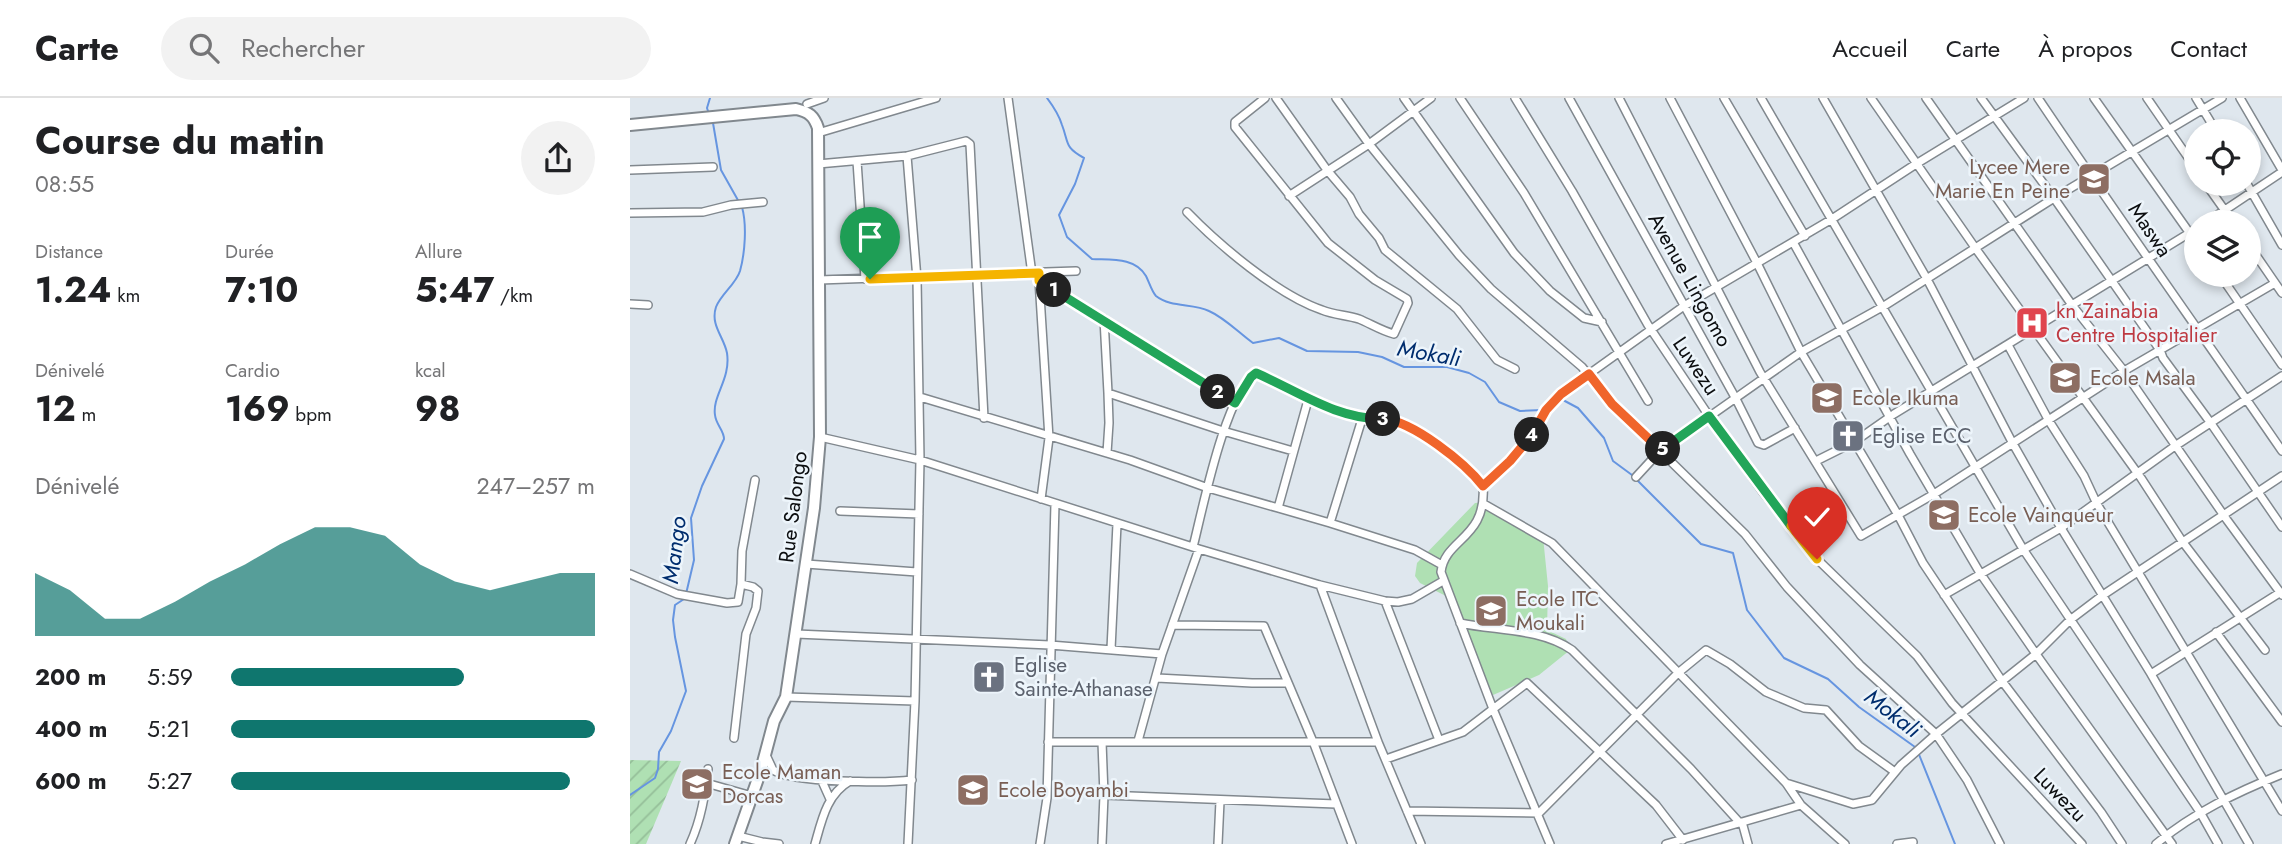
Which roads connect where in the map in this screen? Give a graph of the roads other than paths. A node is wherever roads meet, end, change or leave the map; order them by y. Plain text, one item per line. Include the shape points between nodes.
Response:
1 (824, 98) edge
2 (936, 98) edge
3 (1008, 98) edge
4 (1265, 98) edge
5 (1276, 98) edge
6 (1336, 98) edge
7 (1404, 98) edge
8 (1430, 98) edge
9 (1460, 98) edge
10 (1515, 98) edge
11 (1569, 98) edge
12 (1619, 98) edge
13 (1670, 98) edge
14 (1724, 98) edge
15 (1761, 98) edge
16 (1823, 98) edge
17 (1871, 98) edge
18 (1926, 98) edge
19 (1981, 98) edge
20 (2024, 98) edge
21 (2038, 98) edge
22 (2094, 98) edge
23 (2147, 98) edge
24 (2196, 98) edge
25 (2222, 98) edge
26 (2240, 98) edge
27 (807, 105) edge
28 (2204, 110) junction
29 (1413, 112) junction
30 (1994, 116) junction
31 (2210, 119) edge
32 (630, 125) edge
33 (2170, 131) junction
34 (818, 132) junction
35 (1956, 139) junction
36 (1368, 144) junction
37 (2133, 151) junction
38 (2184, 151) edge
39 (907, 156) junction
40 (857, 161) junction
41 (818, 164) junction
42 (1916, 164) junction
43 (713, 167) dead end
44 (630, 170) edge
45 (1326, 170) junction
46 (2282, 171) edge
47 (2092, 176) junction
48 (2261, 187) edge
49 (1876, 191) junction
50 (1289, 195) junction
51 (2248, 196) edge
52 (2255, 196) edge
53 (2054, 198) junction
54 (763, 202) dead end
55 (2227, 210) edge
56 (1187, 212) dead end
57 (630, 213) edge
58 (1832, 219) junction
59 (2184, 219) edge
60 (2015, 224) junction
61 (1805, 236) junction
62 (2184, 236) edge
63 (1793, 242) junction
64 (2282, 245) edge
65 (1976, 249) junction
66 (2147, 258) junction
67 (2261, 261) edge
68 (1757, 262) junction
69 (1076, 271) dead end
70 (977, 276) junction
71 (1037, 276) junction
72 (865, 279) junction
73 (917, 279) junction
74 (1927, 279) junction
75 (2112, 280) junction
76 (819, 281) junction
77 (1716, 286) junction
78 (2279, 286) edge
79 (2229, 287) edge
80 (2240, 303) junction
81 (630, 304) edge
82 (648, 305) dead end
83 (2072, 305) junction
84 (1684, 306) junction
85 (1884, 306) junction
86 (1104, 319) junction
87 (1602, 322) junction
88 (1651, 329) junction
89 (1842, 329) junction
90 (2034, 329) junction
91 (2199, 329) junction
92 (2008, 345) junction
93 (2160, 350) junction
94 (1619, 352) junction
95 (1801, 352) junction
96 (2282, 365) edge
97 (1972, 366) junction
98 (1515, 369) dead end
99 (2124, 371) junction
100 (1589, 374) junction
101 (2282, 376) edge
102 (1763, 378) junction
103 (1933, 390) junction
104 (1108, 393) junction
105 (920, 397) junction
106 (1736, 398) junction
107 (2083, 399) junction
108 (2246, 399) junction
109 (1308, 400) junction
110 (1648, 401) dead end
111 (1235, 403) junction
112 (1709, 416) junction
113 (1889, 417) junction
114 (984, 418) junction
115 (1362, 419) junction
116 (2049, 421) junction
117 (2210, 422) junction
118 (1795, 428) junction
119 (1223, 431) junction
120 (820, 437) junction
121 (1049, 438) junction
122 (1854, 442) junction
123 (2012, 442) junction
124 (2175, 446) junction
125 (1293, 451) junction
126 (2282, 451) edge
127 (1659, 452) junction
128 (1107, 453) junction
129 (920, 460) junction
130 (1816, 461) junction
131 (1976, 466) junction
132 (2137, 474) junction
133 (2282, 476) edge
134 (1636, 477) dead end
135 (755, 480) dead end
136 (1483, 486) junction
137 (1208, 488) junction
138 (2258, 492) junction
139 (1934, 494) junction
140 (1041, 499) junction
141 (1055, 504) junction
142 (1484, 504) junction
143 (2097, 504) junction
144 (1278, 508) junction
145 (840, 511) dead end
146 (919, 514) junction
147 (2224, 514) junction
148 (1898, 515) junction
149 (1330, 523) junction
150 (1117, 524) junction
151 (2282, 527) edge
152 (2061, 528) junction
153 (2182, 541) junction
154 (1196, 548) junction
155 (2023, 549) junction
156 (806, 564) junction
157 (1442, 565) junction
158 (2138, 571) junction
159 (917, 572) junction
160 (1980, 573) junction
161 (631, 577) edge
162 (1443, 581) junction
163 (741, 584) junction
164 (1320, 585) junction
165 (2281, 593) edge
166 (1944, 595) junction
167 (2103, 595) junction
168 (1385, 601) junction
169 (2240, 618) junction
170 (2070, 620) junction
171 (1460, 623) junction
172 (1172, 625) junction
173 (2216, 632) junction
174 (796, 634) junction
175 (917, 641) junction
176 (1050, 645) junction
177 (1111, 649) junction
178 (2186, 649) junction
179 (2265, 650) dead end
180 (1162, 654) junction
181 (2036, 654) junction
182 (1678, 673) junction
183 (2151, 674) junction
184 (1157, 678) junction
185 (2002, 681) junction
186 (1288, 683) junction
187 (786, 697) junction
188 (915, 701) junction
189 (1493, 709) junction
190 (1962, 714) junction
191 (1636, 716) junction
192 (2282, 722) edge
193 (1937, 734) junction
194 (734, 738) dead end
195 (1439, 740) junction
196 (1138, 741) junction
197 (1048, 742) junction
198 (1102, 742) junction
199 (1378, 742) junction
200 (1314, 744) junction
201 (1600, 750) junction
202 (765, 755) junction
203 (1386, 759) junction
204 (708, 769) dead end
205 (1895, 772) junction
206 (2282, 774) edge
207 (821, 779) junction
208 (851, 780) junction
209 (912, 780) junction
210 (2264, 781) junction
211 (706, 783) junction
212 (1786, 783) junction
213 (1104, 795) junction
214 (752, 796) junction
215 (830, 799) junction
216 (2225, 800) junction
217 (1220, 801) junction
218 (1336, 804) junction
219 (1801, 805) junction
220 (1407, 811) junction
221 (2282, 811) edge
222 (2200, 812) junction
223 (1539, 813) junction
224 (1741, 823) junction
225 (2166, 835) junction
226 (736, 840) edge
227 (1683, 840) junction
228 (1913, 842) dead end
229 (690, 844) edge
230 (779, 844) edge
231 (816, 844) edge
232 (908, 844) edge
233 (1040, 844) edge
234 (1102, 844) edge
235 (1218, 844) edge
236 (1352, 844) edge
237 (1421, 844) edge
238 (1550, 844) edge
239 (1666, 844) edge
240 (1748, 844) edge
241 (1845, 844) edge
242 (1897, 844) edge
243 (2000, 844) edge
244 (2082, 844) edge
245 (2122, 844) edge
246 (2156, 844) edge
247 (2172, 844) edge
248 (2218, 844) edge
249 (2249, 844) edge

1 - 27 street
2 - 34 street
3 - 71 street
4 - 50 street via 1234,124
5 - 45 street
6 - 36 street
7 - 29 street
8 - 29 street
9 - 87 street
10 - 88 street, Luwezu
11 - 84 street, Avenue Lingomo
12 - 77 street
13 - 68 street
14 - 61 street
15 - 58 street
16 - 49 street
17 - 42 street
18 - 35 street
19 - 30 street
20 - 30 street
21 - 47 street, Maswa
22 - 37 street
23 - 33 street
24 - 28 street
25 - 28 street
26 - 46 street
27 - 32 street
27 - 34 street
28 - 31 street
28 - 33 street
29 - 36 street
29 - 87 street via 1514,253 1575,311
30 - 35 street
30 - 53 street
33 - 37 street
33 - 38 street
34 - 41 street, Rue Salongo
35 - 42 street
35 - 60 street
36 - 45 street
36 - 100 street via 1491,289
37 - 47 street
37 - 59 street
39 - 40 street
39 - 70 street via 966,141 970,144
39 - 73 street
40 - 41 street
40 - 72 street
41 - 76 street, Rue Salongo
42 - 49 street
42 - 65 street
43 - 44 street
45 - 50 street
45 - 98 street via 1385,250 1457,309 1497,360
46 - 48 street
47 - 53 street
47 - 66 street, Maswa
49 - 58 street
49 - 74 street
50 - 56 street via 1338,253 1407,299 1394,334 1321,310 1286,291 1202,230
51 - 55 street
52 - 64 street
53 - 60 street
53 - 75 street
54 - 57 street via 704,212
58 - 61 street
58 - 85 street
60 - 65 street
60 - 83 street
61 - 63 street
62 - 66 street
63 - 68 street
63 - 89 street
65 - 74 street
65 - 90 street
66 - 75 street
66 - 91 street, Maswa
67 - 78 street
68 - 77 street
68 - 95 street
69 - 71 street
70 - 71 street
70 - 73 street
70 - 114 street
71 - 86 street
71 - 121 street
72 - 73 street
72 - 76 street
73 - 105 street
74 - 85 street
74 - 97 street
75 - 83 street
75 - 93 street
76 - 120 street, Rue Salongo
77 - 84 street
77 - 102 street
78 - 80 street
79 - 80 street
80 - 91 street
80 - 96 street
81 - 82 street
83 - 90 street
83 - 99 street
84 - 88 street
84 - 106 street, Avenue Lingomo
85 - 89 street
85 - 103 street
86 - 104 street
86 - 111 street
87 - 94 street
88 - 94 street
88 - 112 street, Luwezu
89 - 95 street
89 - 113 street
90 - 92 street
90 - 107 street
91 - 93 street
91 - 108 street, Maswa
92 - 97 street
92 - 116 street
93 - 99 street
93 - 117 street
94 - 100 street
94 - 110 street
95 - 102 street
95 - 122 street
97 - 103 street
97 - 123 street
99 - 107 street
99 - 124 street
100 - 127 street
100 - 136 street via 1561,394 1530,438
101 - 108 street
102 - 106 street
102 - 118 street
103 - 113 street
103 - 131 street
104 - 119 street
104 - 128 street
105 - 114 street
105 - 129 street
106 - 112 street
106 - 118 street, Avenue Lingomo via 1759,445
107 - 116 street
107 - 132 street
108 - 117 street
108 - 126 street, Maswa
109 - 111 street via 1256,373
109 - 115 street
109 - 125 street
111 - 119 street
112 - 127 street
112 - 190 street, Luwezu via 1817,559 1917,656
113 - 122 street
113 - 139 street
114 - 121 street
115 - 136 street via 1391,420 1421,434 1463,463
115 - 149 street
116 - 123 street
116 - 143 street
117 - 124 street
117 - 138 street
118 - 130 street
119 - 125 street
119 - 137 street
120 - 129 street
120 - 156 street, Rue Salongo
121 - 128 street
121 - 140 street
122 - 130 street
122 - 148 street
123 - 131 street
123 - 152 street
124 - 132 street
124 - 147 street
125 - 144 street
127 - 134 street
127 - 193 street via 1745,534 1860,665
128 - 137 street
129 - 140 street
129 - 146 street
130 - 148 street via 1861,536
131 - 139 street
131 - 155 street
132 - 143 street
132 - 153 street
133 - 138 street
135 - 163 street
136 - 142 street
137 - 144 street
137 - 154 street
138 - 147 street
138 - 151 street
139 - 148 street
139 - 160 street
140 - 141 street
141 - 150 street
141 - 176 street
142 - 157 street via 1470,533
142 - 182 street via 1552,543
143 - 152 street
143 - 158 street
144 - 149 street
145 - 146 street
146 - 159 street
147 - 153 street
147 - 165 street
148 - 166 street
149 - 157 street via 1415,550
150 - 154 street
150 - 177 street
152 - 155 street
152 - 167 street
153 - 158 street
153 - 169 street
154 - 164 street
154 - 172 street
155 - 160 street
155 - 170 street
156 - 159 street
156 - 174 street, Rue Salongo
157 - 162 street
158 - 167 street
158 - 178 street
159 - 175 street
160 - 166 street
160 - 181 street
161 - 163 street via 677,594 734,604 740,599
162 - 168 street via 1412,599
162 - 171 street
163 - 194 street via 758,591 746,634
164 - 168 street
164 - 199 street
165 - 169 street
166 - 185 street
167 - 170 street
167 - 183 street
168 - 195 street
169 - 173 street
169 - 179 street
170 - 181 street
170 - 222 street
171 - 189 street
171 - 191 street via 1567,646
172 - 180 street
172 - 186 street via 1264,626
173 - 178 street
173 - 192 street
174 - 175 street
174 - 187 street, Rue Salongo
175 - 176 street
175 - 188 street
176 - 177 street
176 - 197 street
177 - 180 street
178 - 183 street
178 - 210 street
180 - 184 street
181 - 185 street
181 - 225 street
182 - 191 street
182 - 205 street via 1708,650 1766,692 1804,708 1826,710 1859,746
182 - 212 street
183 - 216 street
184 - 186 street
184 - 196 street
185 - 190 street
185 - 245 street
186 - 200 street
187 - 188 street
187 - 202 street, Rue Salongo
188 - 209 street
189 - 195 street via 1463,732
189 - 201 street via 1527,683
189 - 223 street
190 - 193 street
190 - 244 street, Luwezu
191 - 201 street
191 - 224 street
193 - 205 street
193 - 243 street
195 - 203 street
196 - 198 street
196 - 200 street
197 - 198 street
197 - 233 street
198 - 213 street
199 - 200 street
199 - 203 street
200 - 218 street
201 - 223 street
201 - 227 street via 1656,805
202 - 207 street via 777,773
202 - 214 street, Rue Salongo
203 - 220 street
204 - 211 street
205 - 212 street via 1880,793 1863,804
206 - 210 street
207 - 208 street
207 - 215 street
208 - 209 street
208 - 215 street
209 - 232 street
210 - 216 street
210 - 221 street
211 - 214 street
211 - 229 street
212 - 219 street
213 - 217 street
213 - 234 street
214 - 226 street, Rue Salongo
215 - 231 street
216 - 222 street
216 - 249 street
217 - 218 street
217 - 235 street
218 - 236 street
219 - 224 street
219 - 241 street
220 - 223 street
220 - 237 street
222 - 225 street
222 - 248 street
223 - 238 street
224 - 227 street
224 - 240 street
225 - 246 street
225 - 247 street
226 - 230 street
227 - 239 street
228 - 242 street

